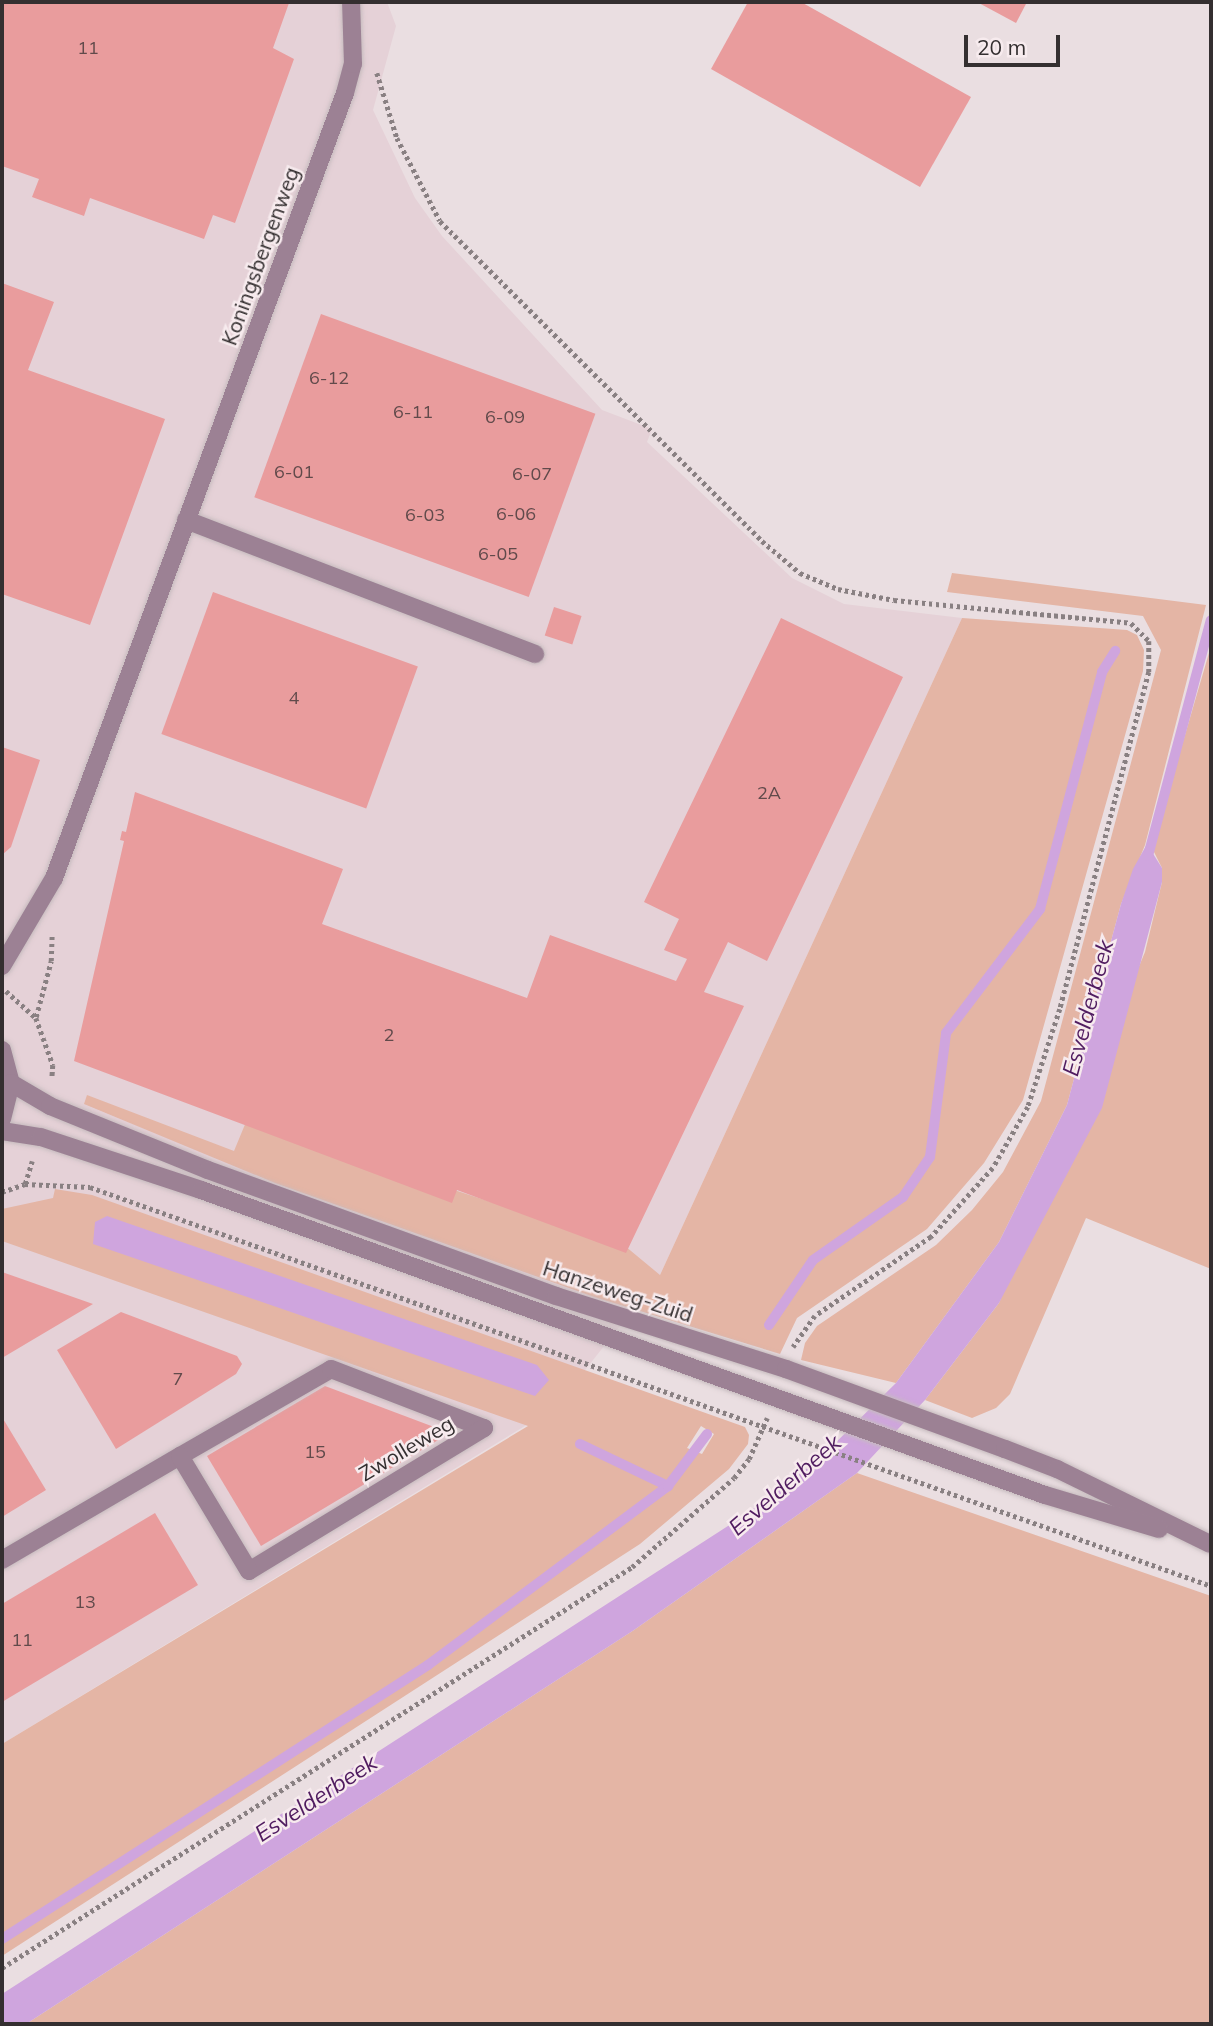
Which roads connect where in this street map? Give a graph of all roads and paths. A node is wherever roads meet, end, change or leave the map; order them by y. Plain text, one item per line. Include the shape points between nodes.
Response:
1 (351, 2) edge
2 (374, 62) dead end
3 (186, 520) junction
4 (535, 654) dead end
5 (2, 966) edge
6 (2, 1050) edge
7 (11, 1083) junction
8 (2, 1119) edge
9 (2, 1131) edge
10 (2, 1192) edge
11 (786, 1369) junction
12 (764, 1426) junction
13 (180, 1456) junction
14 (1211, 1544) edge
15 (2, 1560) edge
16 (1211, 1586) edge
17 (2, 1968) edge

1 - 3 street, Koningsbergenweg via 353,64 345,93
2 - 11 path via 397,138 440,221 762,541 800,573 838,589 894,600 1131,623 1149,641 1152,654 1145,685 1060,1009 1028,1107 993,1168 931,1237 809,1322
3 - 4 street
3 - 5 street, Koningsbergenweg via 54,878
6 - 7 street
7 - 8 street
7 - 11 street, Hanzeweg-Zuid via 50,1106 208,1170 555,1296
9 - 14 street, Hanzeweg-Zuid via 41,1138 201,1190 1045,1495
10 - 12 path via 25,1184 90,1187
11 - 14 street, Hanzeweg-Zuid via 1057,1469
12 - 16 path
12 - 17 path via 734,1478 632,1566
13 - 13 street, Zwolleweg via 331,1369 484,1428 249,1571
13 - 15 street, Zwolleweg

